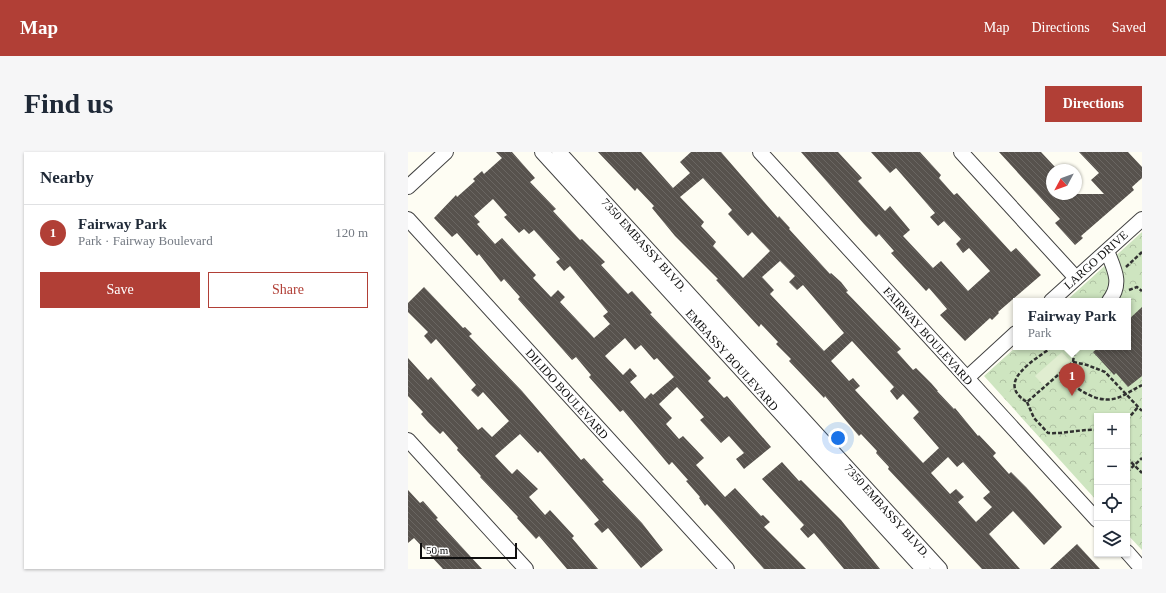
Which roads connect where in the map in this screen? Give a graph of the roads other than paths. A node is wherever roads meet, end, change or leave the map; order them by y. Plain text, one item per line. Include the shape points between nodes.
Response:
1 (446, 152) edge
2 (542, 152) edge
3 (559, 152) edge
4 (760, 152) edge
5 (961, 152) edge
6 (408, 187) edge
7 (408, 219) edge
8 (1142, 219) edge
9 (1107, 250) junction
10 (1076, 278) junction
11 (1054, 298) edge
12 (1111, 298) edge
13 (1013, 336) edge
14 (966, 378) junction
15 (408, 440) edge
16 (1094, 517) edge
17 (526, 569) edge
18 (727, 569) edge
19 (923, 569) edge
20 (940, 569) edge

1 - 6 street
2 - 19 street, EMBASSY BOULEVARD
3 - 20 street, 7350 EMBASSY BLVD.
4 - 14 street, FAIRWAY BOULEVARD
5 - 10 street
7 - 18 street, DILIDO BOULEVARD
8 - 9 street, LARGO DRIVE
9 - 10 street, LARGO DRIVE
9 - 12 street via 1117,275 1115,293
10 - 11 street, LARGO DRIVE
13 - 14 street
14 - 16 street, FAIRWAY BOULEVARD
15 - 17 street

